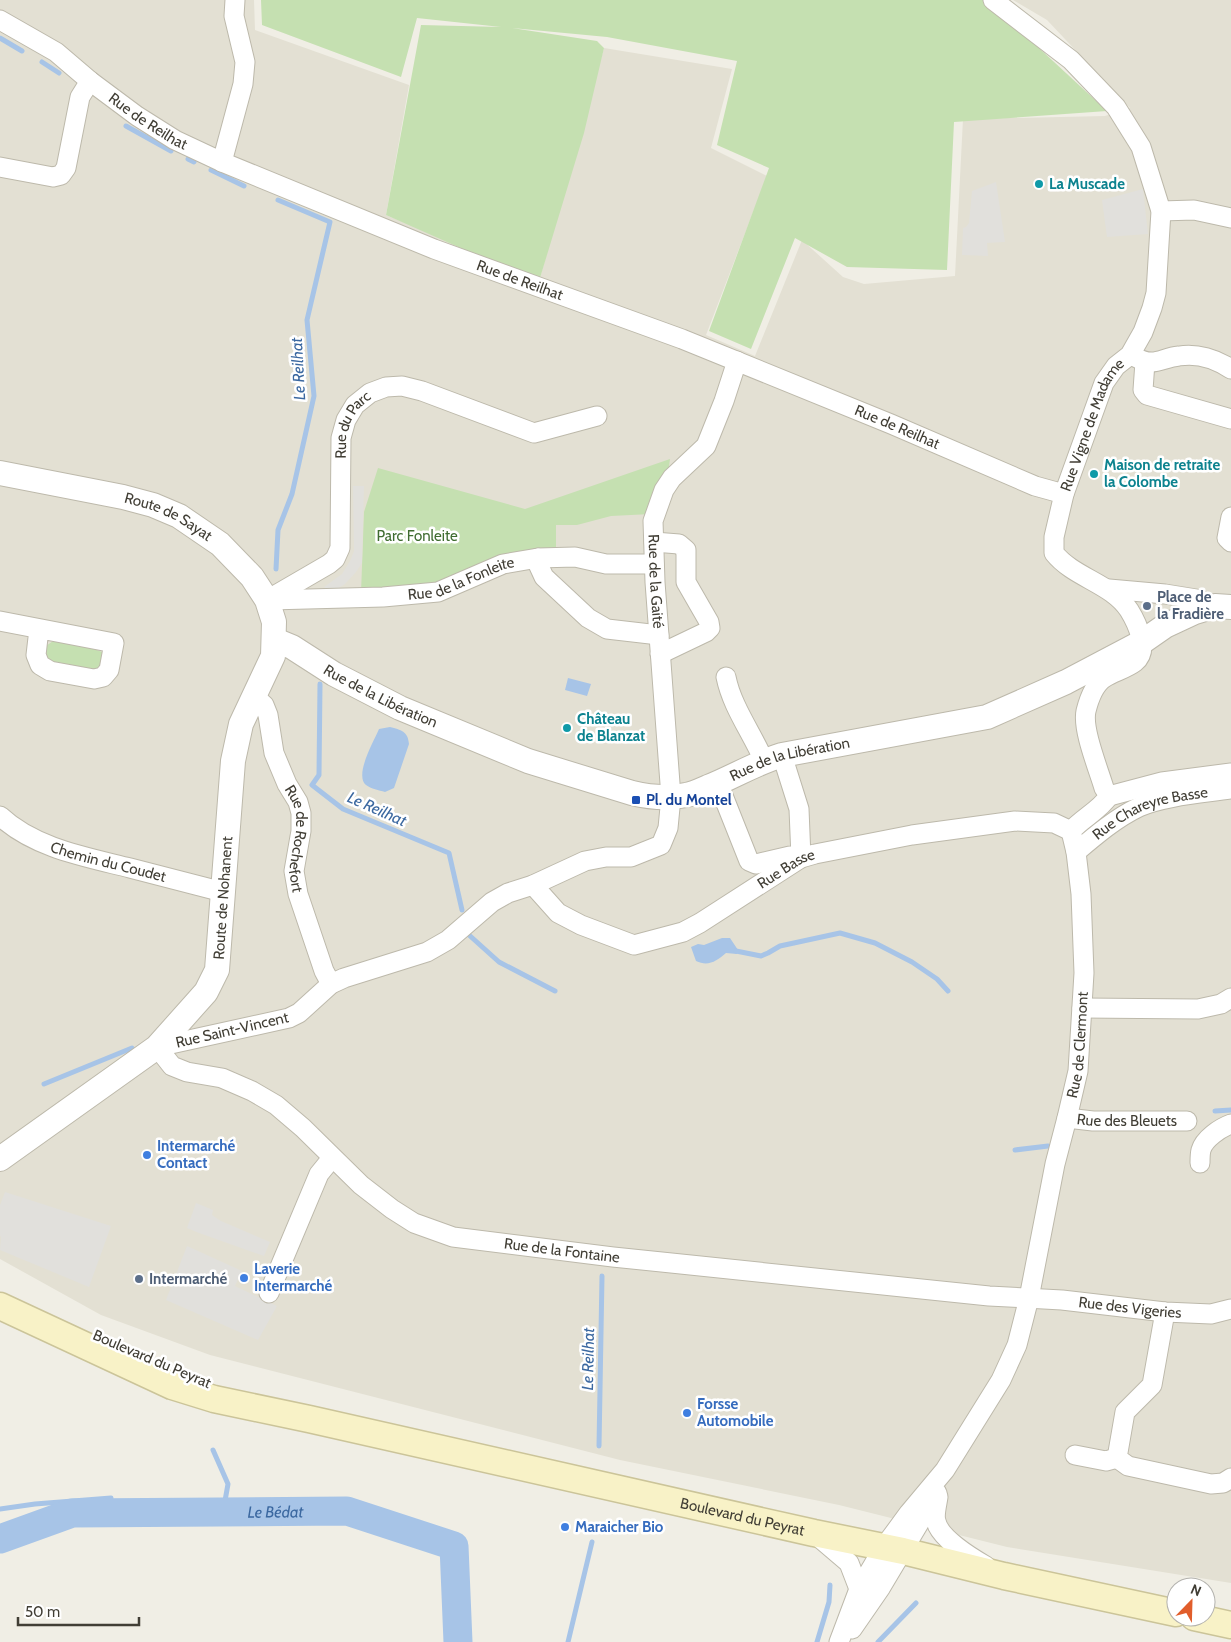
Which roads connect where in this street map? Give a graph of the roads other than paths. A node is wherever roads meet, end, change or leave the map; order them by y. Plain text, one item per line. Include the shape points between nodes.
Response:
1 (235, 0) edge
2 (994, 0) edge
3 (0, 20) edge
4 (90, 81) junction
5 (222, 162) junction
6 (0, 167) edge
7 (1162, 211) junction
8 (1231, 218) edge
9 (1138, 359) junction
10 (737, 361) junction
11 (1231, 369) edge
12 (597, 416) dead end
13 (1231, 419) edge
14 (0, 473) edge
15 (1064, 494) junction
16 (1231, 517) edge
17 (654, 542) junction
18 (1231, 542) edge
19 (538, 558) junction
20 (654, 573) junction
21 (686, 582) junction
22 (1109, 590) junction
23 (267, 600) junction
24 (1223, 606) edge
25 (0, 621) edge
26 (39, 629) dead end
27 (659, 635) junction
28 (275, 640) junction
29 (1142, 642) junction
30 (660, 654) junction
31 (726, 677) dead end
32 (254, 696) junction
33 (773, 758) junction
34 (1231, 773) edge
35 (718, 783) junction
36 (1231, 789) edge
37 (671, 796) junction
38 (1109, 796) junction
39 (0, 816) edge
40 (1071, 831) junction
41 (1076, 852) junction
42 (801, 858) junction
43 (533, 885) junction
44 (223, 892) junction
45 (331, 984) junction
46 (1231, 998) edge
47 (1082, 1008) junction
48 (157, 1048) junction
49 (1068, 1118) junction
50 (1187, 1121) dead end
51 (1231, 1124) edge
52 (332, 1158) junction
53 (2, 1159) edge
54 (1200, 1163) dead end
55 (0, 1287) edge
56 (269, 1293) dead end
57 (1029, 1298) junction
58 (0, 1306) edge
59 (1231, 1309) edge
60 (1165, 1312) junction
61 (309, 1419) junction
62 (1075, 1455) dead end
63 (1118, 1458) junction
64 (945, 1470) junction
65 (1231, 1478) edge
66 (938, 1490) junction
67 (814, 1533) junction
68 (893, 1549) junction
69 (1004, 1576) junction
70 (859, 1589) junction
71 (1166, 1611) edge
72 (1216, 1622) edge
73 (1231, 1625) edge
74 (840, 1642) edge

1 - 5 street via 234,16 245,62 243,84
2 - 7 street via 1071,60 1116,107 1141,147
3 - 4 street, Rue de Reilhat via 56,52
4 - 5 street, Rue de Reilhat via 175,140
4 - 6 street via 80,97 66,168 61,174 53,177
5 - 10 street, Rue de Reilhat via 434,249 682,338
7 - 8 street via 1194,210
7 - 9 street, Rue Vigne de Madame via 1156,293
9 - 11 street via 1155,362 1191,355 1214,360
9 - 13 street via 1143,390 1147,395
9 - 15 street, Rue Vigne de Madame via 1116,366 1104,383
10 - 15 street, Rue de Reilhat via 1035,486
10 - 17 street, Rue de la Gaité via 706,446 664,490 653,521
12 - 23 street, Rue du Parc via 534,433 402,386 386,386 370,393 355,405 341,438 340,548 335,559
14 - 23 street, Route de Sayat via 123,497 179,516 220,544 252,577
15 - 22 street, Rue Vigne de Madame via 1054,537 1054,553 1061,562
16 - 18 street via 1226,538
17 - 20 street, Rue de la Gaité
17 - 21 street via 679,544 686,550
19 - 20 street, Rue de la Fonleite via 575,558
19 - 23 street, Rue de la Fonleite via 503,564 438,592
19 - 27 street via 544,577 588,618 607,629
20 - 21 street, Rue de la Fonleite
20 - 27 street, Rue de la Gaité
21 - 30 street via 710,622 710,628
22 - 24 street via 1165,594
22 - 29 street via 1128,610
23 - 28 street, Route de Sayat via 274,622
24 - 29 street via 1194,612
25 - 26 street
27 - 30 street, Rue de la Gaité
28 - 32 street, Route de Nohanent via 273,656
28 - 37 street, Rue de la Libération via 400,708 528,761 632,793
29 - 33 street, Rue de la Libération via 1066,682 987,717
29 - 38 street via 1135,662 1103,679 1091,694 1086,713 1086,728
30 - 37 street, Rue de la Gaité
31 - 33 street via 743,721
32 - 44 street, Route de Nohanent via 241,724 234,761
32 - 45 street, Rue de Rochefort via 264,705 274,753 298,802 301,830 294,871 298,894
33 - 35 street, Rue de la Libération
33 - 42 street via 799,809
34 - 38 street, Rue Chareyre Basse via 1162,782
35 - 37 street, Rue de la Libération via 687,795
35 - 42 street via 749,861 756,864 790,856
36 - 41 street, Rue Chareyre Basse via 1141,806 1112,822
37 - 43 street, Rue Saint-Vincent via 668,828 661,845 631,857 585,860
38 - 40 street
39 - 44 street, Chemin du Coudet via 39,841 111,864
40 - 41 street, Rue de Clermont
40 - 42 street, Rue Basse via 1054,823 1015,821 912,836
41 - 47 street, Rue de Clermont via 1081,894
42 - 43 street, Rue Basse via 683,932 634,945 558,913
43 - 45 street, Rue Saint-Vincent via 492,902 448,940 427,952
44 - 48 street, Route de Nohanent via 217,970 206,992
45 - 48 street, Rue Saint-Vincent via 289,1018
46 - 47 street via 1221,1004 1198,1009
47 - 49 street, Rue de Clermont via 1078,1071
48 - 52 street, Rue de la Fontaine via 172,1066 222,1078 276,1105
48 - 53 street, Route de Nohanent
49 - 50 street, Rue des Bleuets
49 - 57 street, Rue de Clermont via 1055,1164
51 - 54 street via 1205,1142
52 - 56 street via 320,1174
52 - 57 street, Rue de la Fontaine via 392,1210 414,1223 453,1238
55 - 61 main road, Boulevard du Peyrat via 33,1307 179,1373
57 - 60 street, Rue des Vigeries
57 - 64 street, Rue de Clermont via 1017,1345 1001,1380
58 - 61 main road, Boulevard du Peyrat via 172,1386 214,1399
59 - 60 street, Rue des Vigeries via 1210,1314
60 - 63 street via 1152,1385 1125,1412
61 - 67 main road, Boulevard du Peyrat
62 - 63 street via 1106,1461
63 - 65 street via 1128,1466 1211,1484
64 - 66 street, Rue de Clermont
64 - 68 street, Rue de Clermont via 909,1512
66 - 68 street, Rue de Clermont
66 - 69 street, Rue de Clermont via 936,1522 947,1539
67 - 68 main road, Boulevard du Peyrat
67 - 70 street via 849,1563
68 - 69 main road, Boulevard du Peyrat
68 - 70 street
68 - 74 street via 881,1587
69 - 71 main road, Boulevard du Peyrat
70 - 74 street
72 - 73 main road

